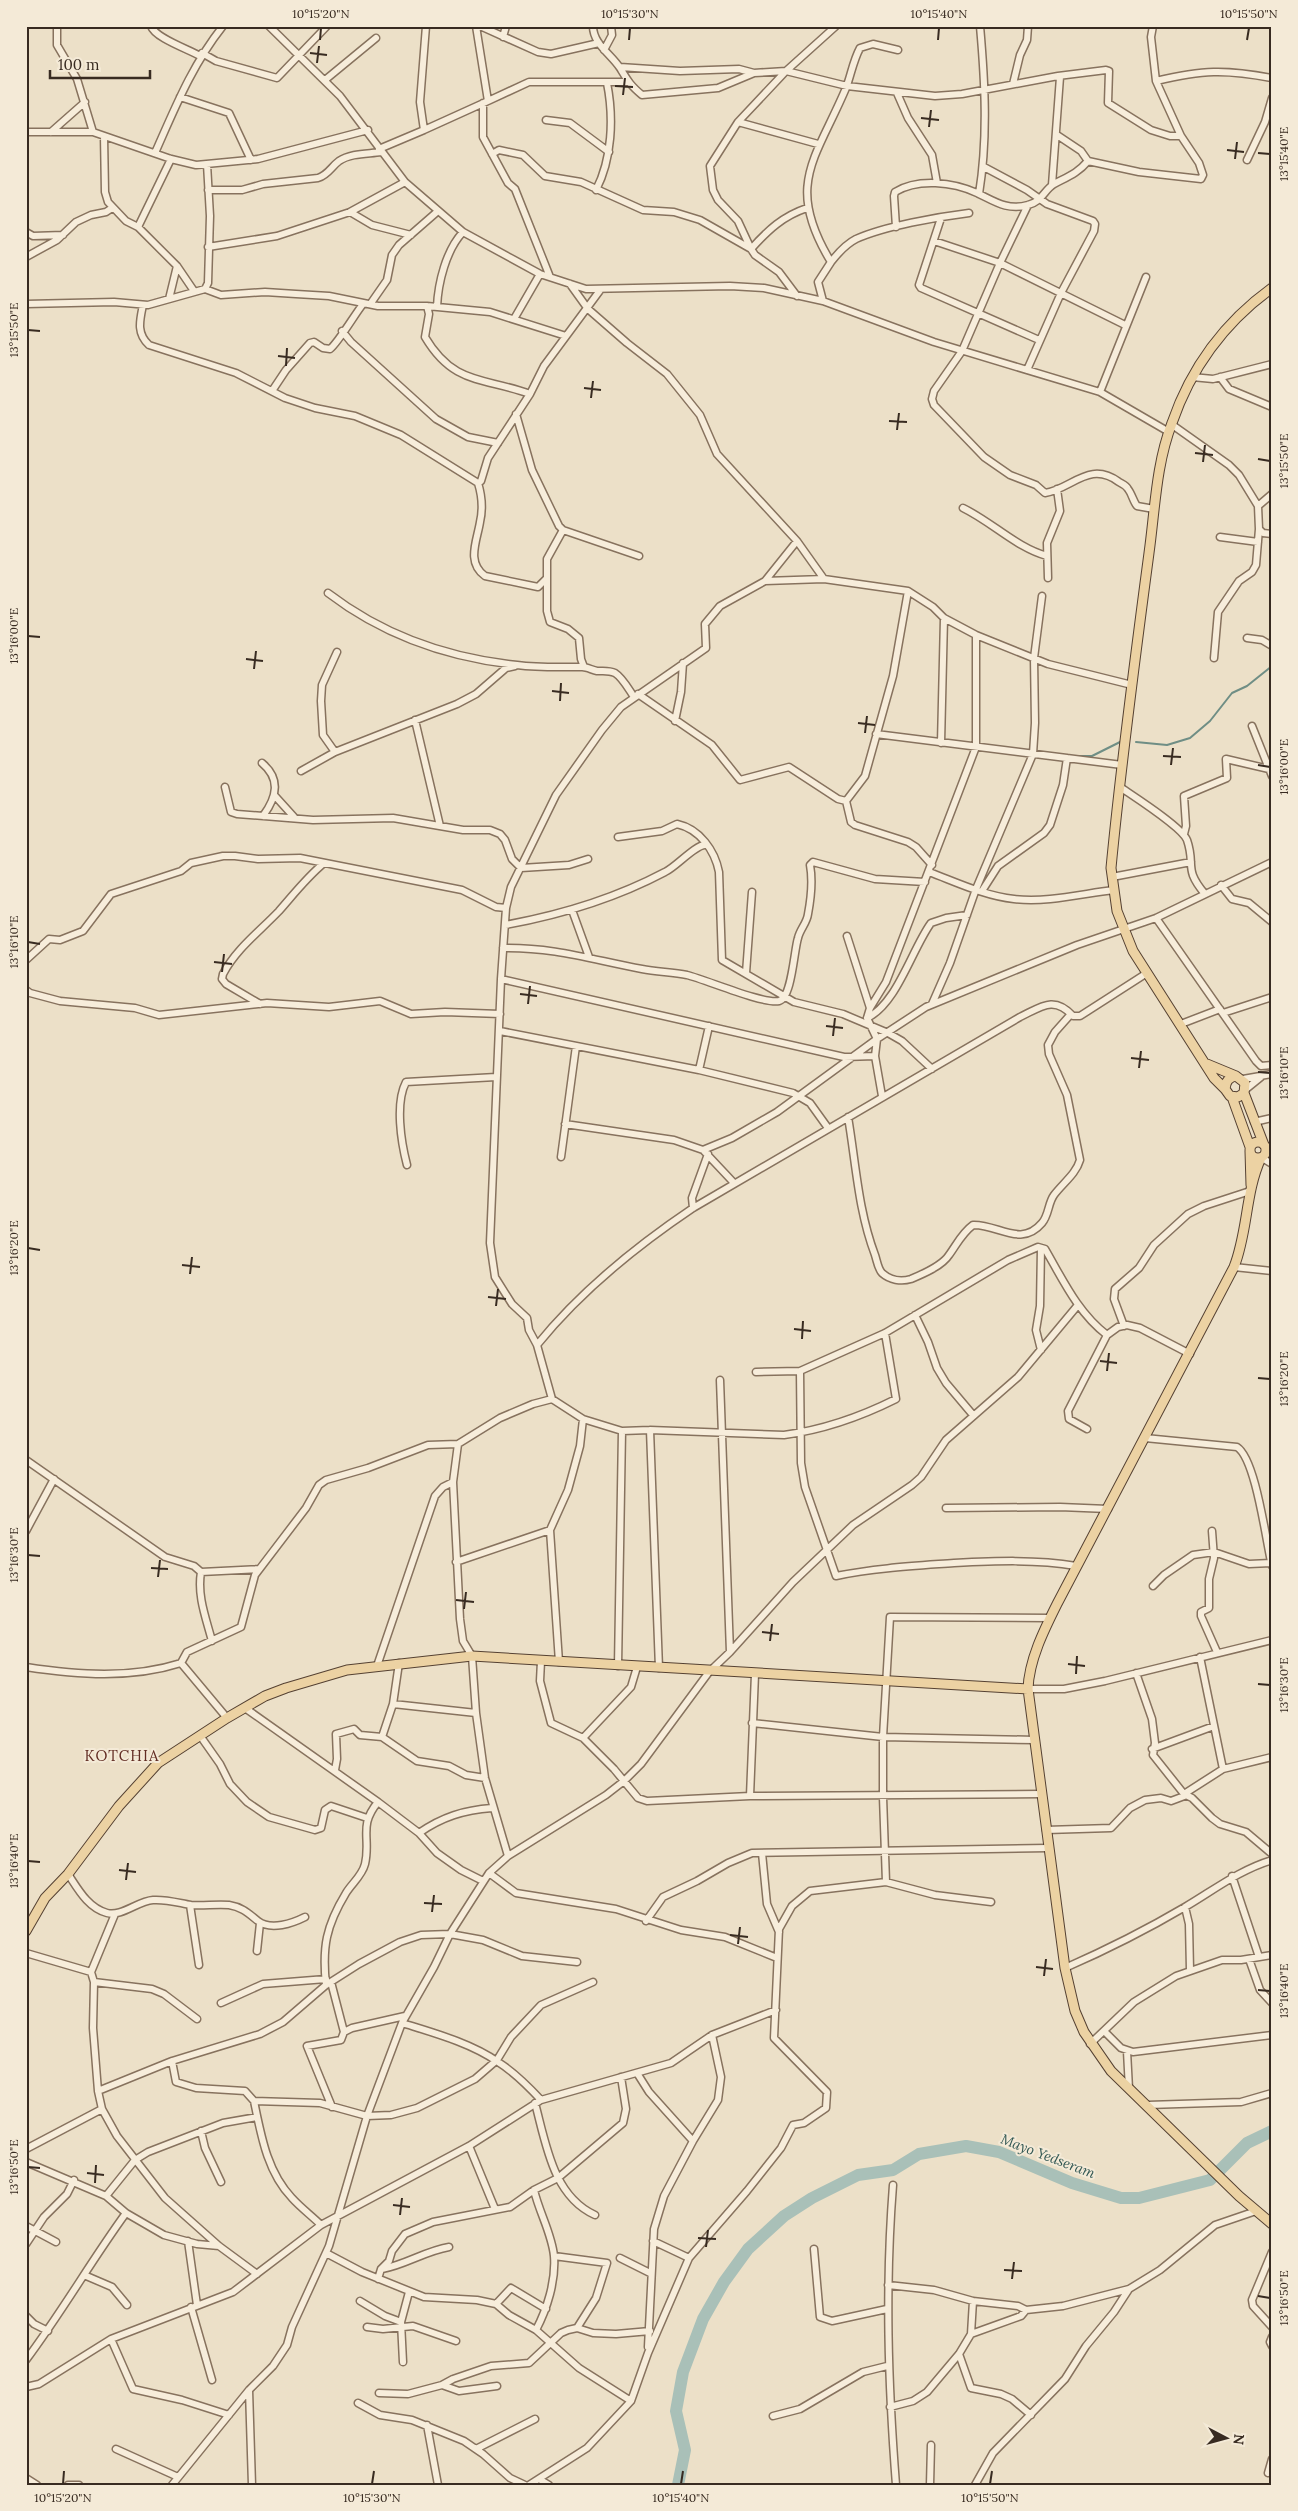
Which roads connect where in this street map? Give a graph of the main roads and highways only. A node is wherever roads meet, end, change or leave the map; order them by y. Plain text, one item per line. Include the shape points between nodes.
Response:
1 (1272, 288) edge
2 (1207, 1064) junction
3 (1239, 1078) junction
4 (1225, 1089) junction
5 (1245, 1092) junction
6 (1232, 1097) junction
7 (1267, 1147) edge
8 (1250, 1149) junction
9 (1262, 1158) junction
10 (1250, 1188) junction
11 (1028, 1690) junction
12 (27, 1926) edge
13 (1272, 2224) edge

1 - 2 main road via 1244,309 1215,342 1192,377 1170,428 1154,509 1122,765 1112,878 1123,929 1133,951
2 - 3 main road
2 - 4 main road
3 - 4 main road via 1230,1078
3 - 5 main road
4 - 6 main road
5 - 6 main road
5 - 7 main road via 1254,1122
6 - 8 main road
7 - 8 main road via 1256,1142
7 - 9 main road
8 - 9 main road via 1253,1158
8 - 10 main road
9 - 10 main road
10 - 11 main road via 1242,1242 1234,1268 1050,1618 1031,1670
11 - 12 main road via 472,1656 347,1670 286,1688 245,1708 158,1763 45,1898
11 - 13 main road via 1065,1968 1075,2011 1090,2044 1129,2089

